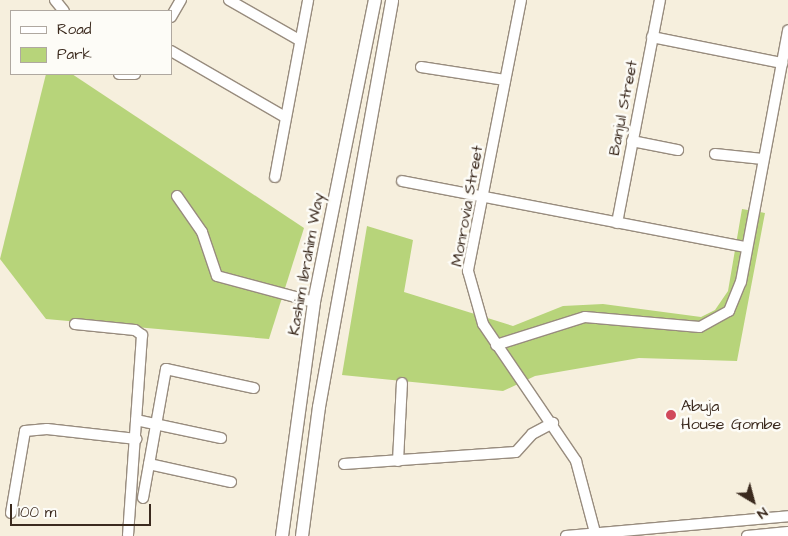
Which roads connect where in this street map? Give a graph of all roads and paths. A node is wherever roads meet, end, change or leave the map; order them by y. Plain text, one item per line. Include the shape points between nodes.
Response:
1 (55, 0) edge
2 (181, 0) edge
3 (229, 0) edge
4 (308, 0) edge
5 (375, 0) edge
6 (392, 0) edge
7 (521, 0) edge
8 (660, 0) edge
9 (63, 10) edge
10 (172, 15) edge
11 (788, 30) edge
12 (652, 37) junction
13 (299, 40) junction
14 (172, 51) edge
15 (782, 63) junction
16 (422, 67) dead end
17 (505, 80) junction
18 (285, 117) junction
19 (632, 141) junction
20 (678, 150) dead end
21 (715, 154) dead end
22 (763, 159) junction
23 (275, 177) dead end
24 (402, 181) dead end
25 (177, 196) dead end
26 (482, 197) junction
27 (617, 222) junction
28 (745, 247) junction
29 (314, 302) junction
30 (74, 324) dead end
31 (496, 345) junction
32 (402, 383) dead end
33 (254, 388) dead end
34 (136, 420) junction
35 (553, 423) junction
36 (155, 424) junction
37 (222, 438) dead end
38 (136, 439) junction
39 (398, 461) junction
40 (149, 464) junction
41 (344, 464) dead end
42 (231, 482) dead end
43 (143, 498) dead end
44 (11, 513) dead end
45 (788, 516) edge
46 (788, 532) edge
47 (595, 535) edge
48 (128, 536) edge
49 (282, 536) edge
50 (302, 536) edge
51 (566, 536) edge
52 (746, 536) edge

1 - 9 street
2 - 10 street
3 - 13 street
4 - 13 street
5 - 29 main road, Kashim Ibrahim Way
6 - 50 main road via 319,407
7 - 17 street, Monrovia Street
8 - 12 street, Banjul Street
11 - 15 street
12 - 15 street
12 - 19 street, Banjul Street
13 - 18 street
14 - 18 street
15 - 22 street
16 - 17 street
17 - 26 street, Monrovia Street
18 - 23 street
19 - 20 street
19 - 27 street, Banjul Street
21 - 22 street
22 - 28 street
24 - 26 street
25 - 29 street via 202,232 217,276
26 - 27 street
26 - 31 street, Monrovia Street via 468,271 476,310
27 - 28 street
28 - 31 street via 735,300 715,322 700,327 585,317
29 - 49 main road, Kashim Ibrahim Way
30 - 34 street via 135,330 142,335
31 - 35 street, Monrovia Street
32 - 39 street
33 - 36 street via 171,367 163,374
34 - 36 street
34 - 38 street
35 - 39 street via 532,434 516,452
35 - 47 street, Monrovia Street via 579,469
36 - 37 street
36 - 40 street
38 - 44 street via 47,429 25,431
38 - 48 street
39 - 41 street
40 - 42 street
40 - 43 street
45 - 47 street
46 - 52 street
47 - 51 street

